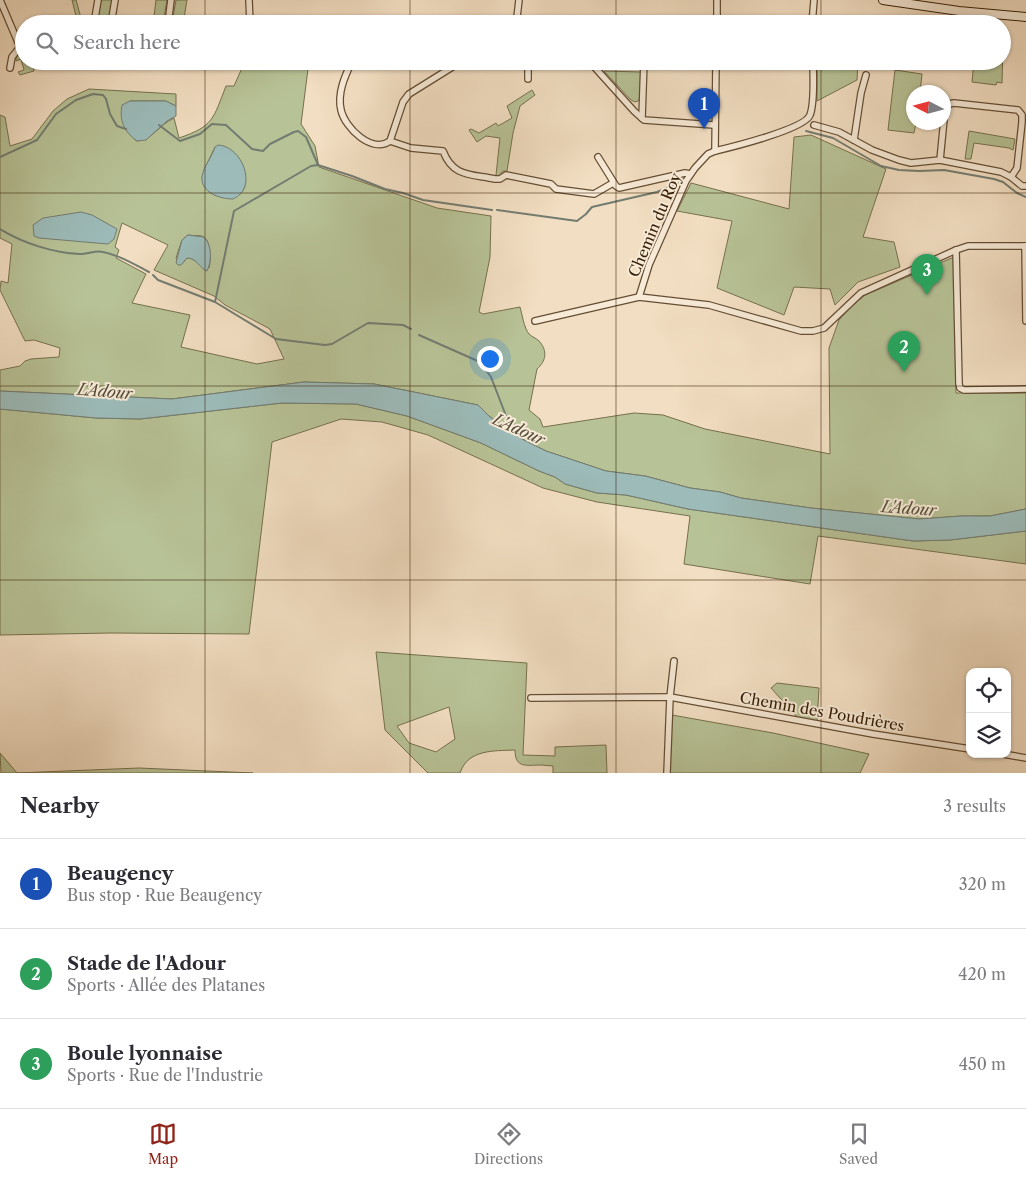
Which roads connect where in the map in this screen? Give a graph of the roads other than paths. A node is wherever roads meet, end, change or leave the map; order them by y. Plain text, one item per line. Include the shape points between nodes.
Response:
1 (0, 0) edge
2 (98, 0) edge
3 (115, 0) edge
4 (171, 0) edge
5 (249, 0) edge
6 (519, 0) edge
7 (717, 0) edge
8 (814, 0) edge
9 (883, 0) edge
10 (896, 1) edge
11 (96, 15) edge
12 (112, 15) edge
13 (169, 15) edge
14 (250, 15) edge
15 (517, 15) edge
16 (717, 15) edge
17 (813, 15) edge
18 (998, 15) edge
19 (1011, 16) edge
20 (1026, 18) edge
21 (15, 31) edge
22 (15, 54) edge
23 (10, 68) dead end
24 (348, 70) edge
25 (446, 70) edge
26 (528, 70) edge
27 (597, 70) edge
28 (644, 70) edge
29 (716, 70) edge
30 (813, 70) edge
31 (866, 75) dead end
32 (528, 79) dead end
33 (642, 118) junction
34 (714, 125) junction
35 (814, 125) dead end
36 (854, 140) junction
37 (390, 141) junction
38 (715, 151) junction
39 (598, 157) dead end
40 (940, 160) junction
41 (690, 174) junction
42 (1011, 177) junction
43 (613, 183) junction
44 (1026, 186) edge
45 (1025, 246) edge
46 (956, 250) junction
47 (639, 298) junction
48 (535, 321) dead end
49 (1026, 321) edge
50 (1026, 389) edge
51 (674, 662) dead end
52 (670, 697) junction
53 (531, 698) dead end
54 (966, 748) edge
55 (1011, 755) edge
56 (1026, 758) edge
57 (667, 773) edge

1 - 21 street
2 - 11 street
3 - 12 street
4 - 13 street
5 - 14 street
6 - 15 street
7 - 16 street
8 - 17 street
9 - 10 street
10 - 18 street
19 - 20 street
22 - 23 street
24 - 37 street via 342,86 341,110 347,124 358,136 371,143
25 - 37 street via 409,94 403,102
26 - 32 street
27 - 33 street
28 - 33 street
29 - 34 street
30 - 38 street, Chemin du Roy via 812,104 804,122 791,129
31 - 36 street
33 - 34 street
34 - 38 street
35 - 36 street
36 - 40 street via 900,160
37 - 43 street via 411,148 443,151 447,162 457,170 495,179 506,175 551,184 556,189 594,194
38 - 41 street, Chemin du Roy via 708,154
39 - 43 street
40 - 42 street via 1001,172
40 - 42 street via 945,108 949,104 1018,110 1022,122 1017,168
41 - 43 street via 622,188
41 - 47 street, Chemin du Roy via 649,265
42 - 44 street
45 - 46 street via 968,246
45 - 49 street
46 - 47 street via 861,292 824,328 813,331 801,331 709,305
46 - 50 street via 960,388
47 - 48 street
51 - 52 street
52 - 53 street, Chemin des Poudrières
52 - 54 street, Chemin des Poudrières
52 - 57 street
55 - 56 street

